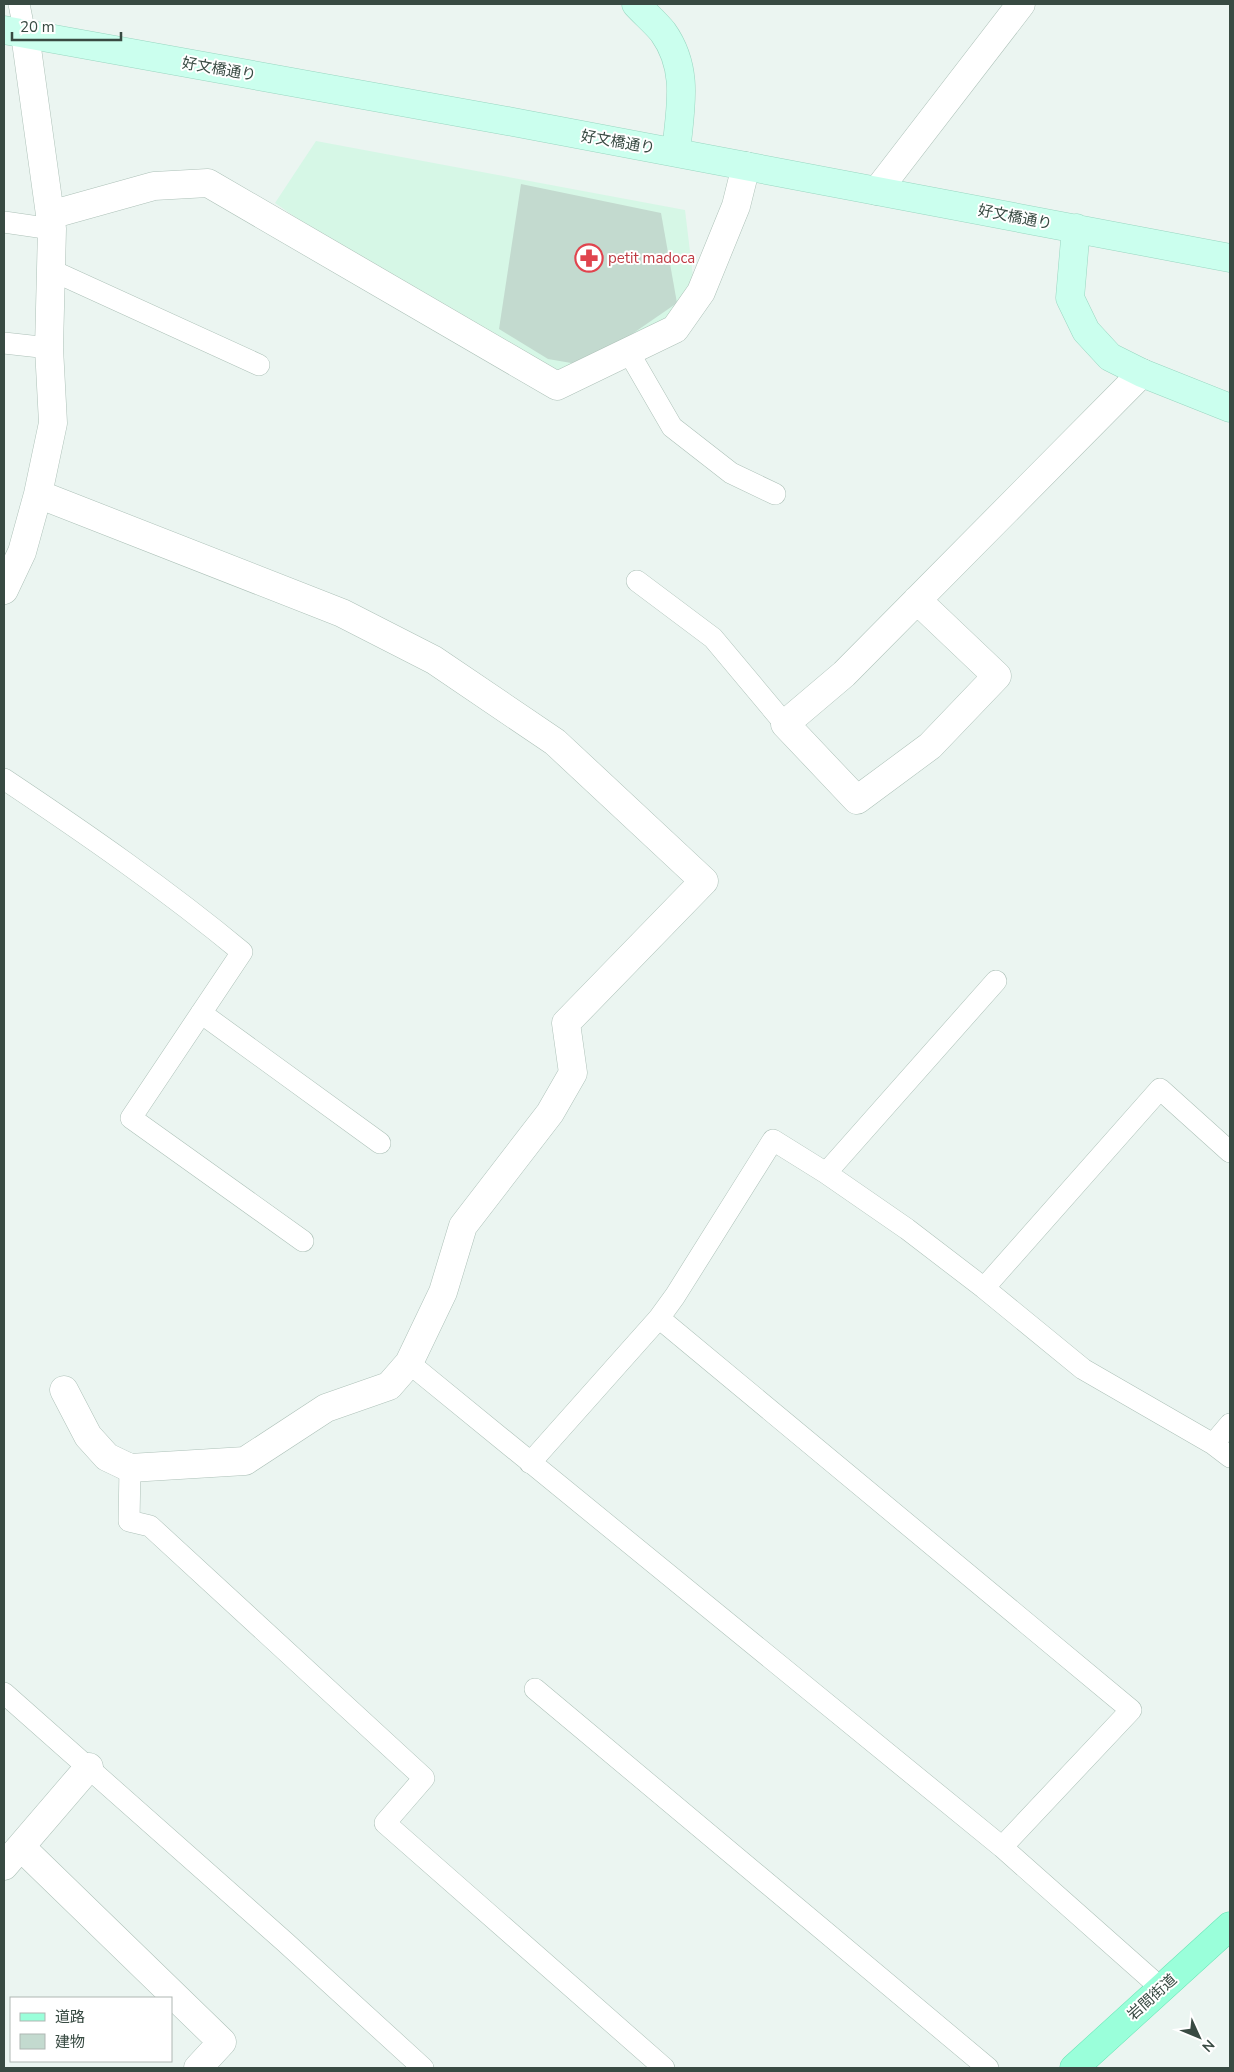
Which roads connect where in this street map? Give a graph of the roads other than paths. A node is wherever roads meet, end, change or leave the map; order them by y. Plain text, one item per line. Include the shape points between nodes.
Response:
1 (19, 4) edge
2 (636, 4) edge
3 (1020, 4) edge
4 (15, 32) edge
5 (676, 152) junction
6 (746, 166) junction
7 (878, 191) junction
8 (4, 222) edge
9 (51, 222) junction
10 (1076, 228) junction
11 (1230, 258) edge
12 (51, 270) junction
13 (4, 343) edge
14 (49, 348) junction
15 (628, 351) junction
16 (259, 365) dead end
17 (1142, 373) junction
18 (1230, 408) edge
19 (38, 494) junction
20 (775, 494) dead end
21 (637, 581) dead end
22 (4, 590) edge
23 (917, 600) junction
24 (785, 724) junction
25 (4, 779) edge
26 (996, 981) dead end
27 (201, 1013) junction
28 (380, 1143) dead end
29 (1230, 1152) edge
30 (826, 1173) junction
31 (303, 1241) dead end
32 (984, 1288) junction
33 (658, 1318) junction
34 (409, 1363) junction
35 (64, 1390) dead end
36 (1230, 1424) edge
37 (1213, 1444) junction
38 (1230, 1457) edge
39 (530, 1463) junction
40 (130, 1468) junction
41 (535, 1689) dead end
42 (4, 1693) edge
43 (89, 1767) junction
44 (1002, 1847) junction
45 (12, 1857) edge
46 (1230, 1926) edge
47 (1161, 1988) junction
48 (171, 1997) edge
49 (172, 1998) edge
50 (198, 2068) edge
51 (423, 2068) edge
52 (664, 2068) edge
53 (988, 2068) edge
54 (1074, 2068) edge

1 - 4 lane
2 - 5 street via 663,32 678,61 682,84
3 - 7 street
4 - 5 street, 好文橋通り
4 - 9 street
5 - 6 street, 好文橋通り
6 - 7 street, 好文橋通り
6 - 15 street via 736,206 701,292 675,329
7 - 10 street, 好文橋通り
8 - 9 lane
9 - 12 street
9 - 15 street via 154,186 208,183 557,386
10 - 11 street, 好文橋通り
10 - 17 street via 1070,298 1086,331 1110,357
12 - 14 street
12 - 16 lane
13 - 14 lane
14 - 19 street via 53,423
15 - 20 lane via 672,426 731,473
17 - 18 street
17 - 23 street
19 - 22 street via 22,552
19 - 34 street via 342,613 434,660 555,742 704,881 566,1023 573,1074 550,1113 462,1226 443,1292
21 - 24 lane via 712,638
23 - 24 street via 844,674
23 - 24 street via 997,676 930,746 857,800
25 - 27 lane via 195,913 242,952
26 - 30 lane
27 - 28 lane
27 - 31 lane via 131,1118
29 - 32 lane via 1160,1089
30 - 32 lane
30 - 33 lane via 773,1140
32 - 37 lane via 1083,1370
33 - 39 lane
33 - 44 lane via 1131,1710
34 - 39 lane
34 - 40 street via 389,1386 326,1408 245,1461
35 - 40 street via 88,1436 107,1457
36 - 37 lane
37 - 38 lane
39 - 44 lane
40 - 52 lane via 129,1521 150,1526 424,1778 385,1823
41 - 53 lane
42 - 43 lane
43 - 45 street
43 - 51 lane
44 - 47 lane
45 - 48 street
46 - 47 main road, 岩間街道
47 - 54 main road, 岩間街道
49 - 50 street via 222,2042

